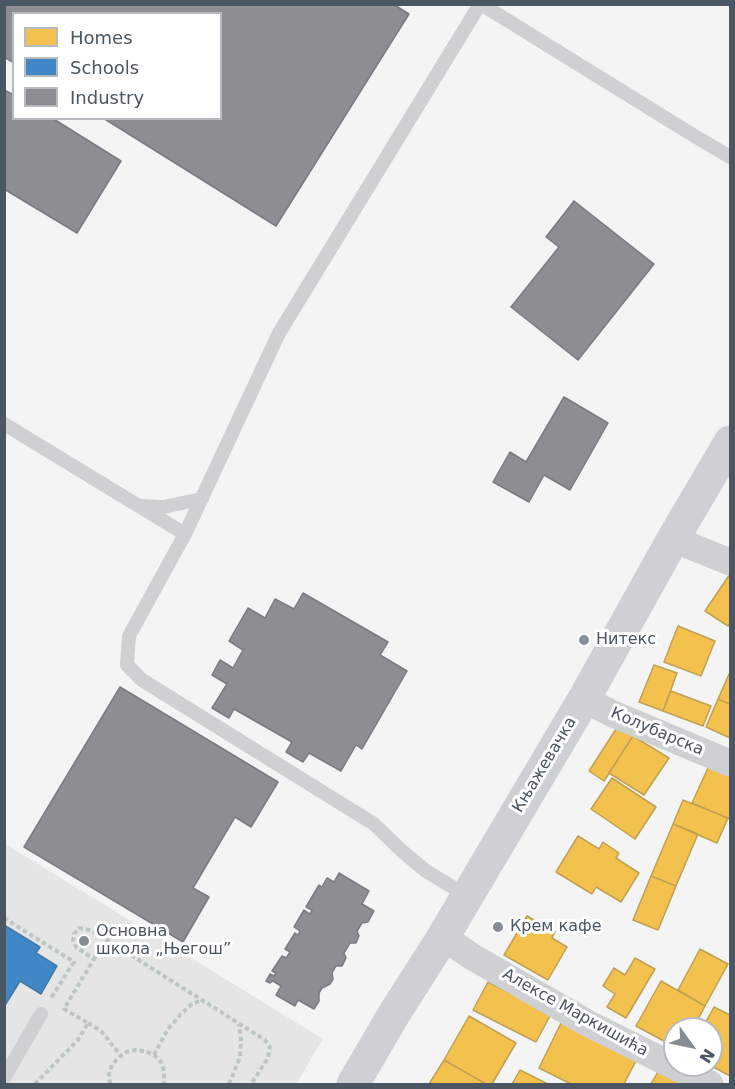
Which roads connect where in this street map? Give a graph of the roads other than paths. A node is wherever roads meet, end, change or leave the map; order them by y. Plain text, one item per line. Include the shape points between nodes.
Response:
1 (480, 4) edge
2 (730, 157) edge
3 (4, 424) edge
4 (730, 442) edge
5 (202, 499) junction
6 (139, 506) junction
7 (185, 534) junction
8 (673, 539) junction
9 (730, 562) edge
10 (584, 699) junction
11 (730, 763) edge
12 (467, 896) junction
13 (443, 937) junction
14 (41, 1014) road end
15 (4, 1078) edge
16 (353, 1084) edge
17 (710, 1084) edge

1 - 2 lane
1 - 5 lane via 279,333
3 - 6 lane
4 - 8 main road, Књажевачка
5 - 6 lane via 162,507
5 - 7 lane
6 - 7 lane
7 - 12 lane via 129,636 127,665 142,680 374,824 426,871
8 - 9 street
8 - 10 main road, Књажевачка
10 - 11 street, Колубарска
10 - 12 main road, Књажевачка
12 - 13 main road, Књажевачка
13 - 16 main road, Књажевачка
13 - 17 street, Алексе Маркишића via 589,1024
14 - 15 lane

